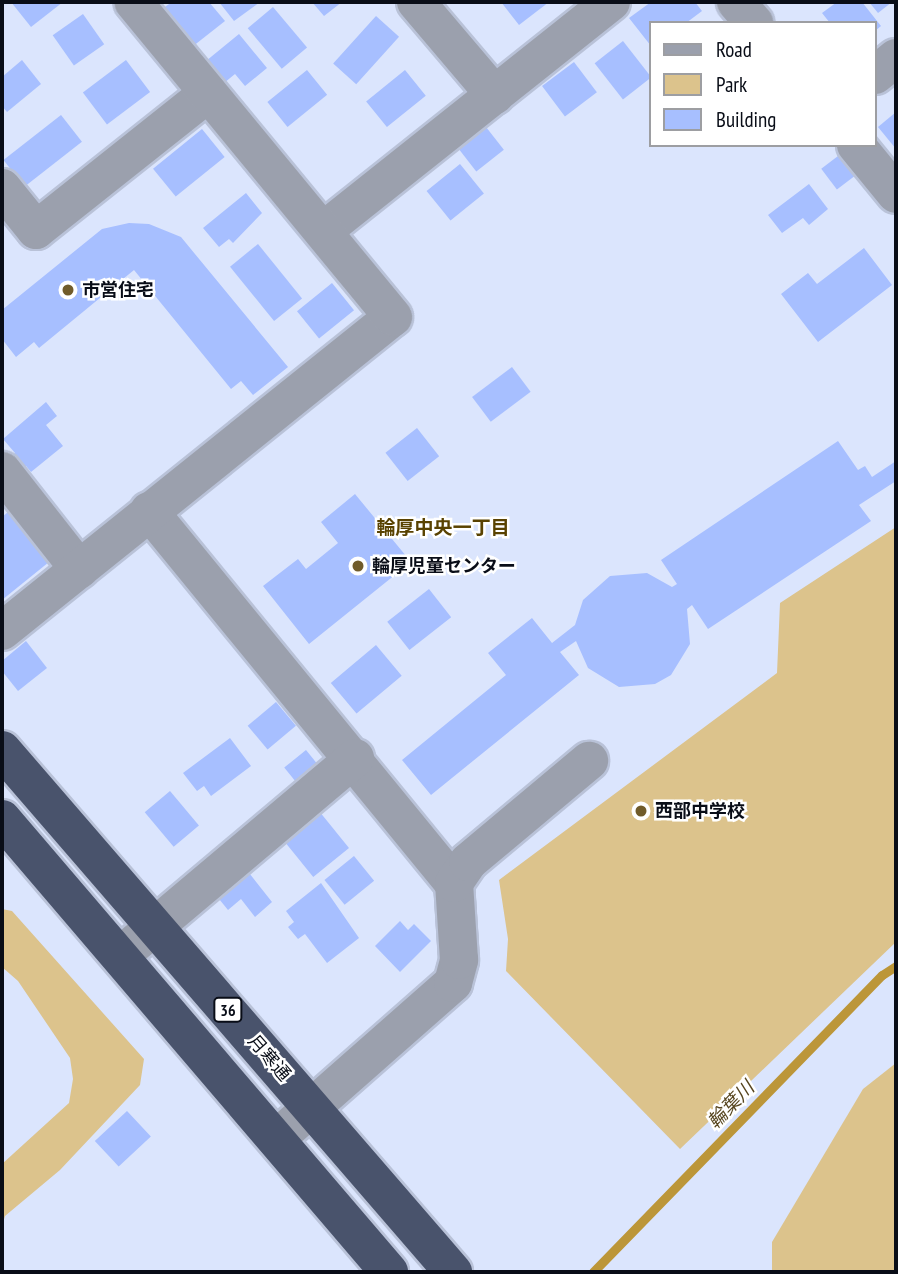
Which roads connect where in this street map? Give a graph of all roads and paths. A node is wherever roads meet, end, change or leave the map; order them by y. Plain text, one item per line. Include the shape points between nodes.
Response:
1 (133, 2) edge
2 (416, 2) edge
3 (611, 2) edge
4 (736, 2) edge
5 (752, 21) edge
6 (896, 58) edge
7 (877, 73) edge
8 (208, 93) junction
9 (495, 95) junction
10 (858, 147) edge
11 (2, 188) edge
12 (896, 194) edge
13 (323, 231) junction
14 (2, 471) edge
15 (149, 511) junction
16 (79, 569) junction
17 (2, 631) edge
18 (2, 750) edge
19 (355, 758) junction
20 (589, 761) dead end
21 (2, 819) edge
22 (454, 883) junction
23 (155, 925) junction
24 (121, 955) junction
25 (312, 1107) junction
26 (276, 1139) junction
27 (389, 1272) edge
28 (453, 1272) edge

1 - 8 street
2 - 9 street
3 - 9 street
4 - 5 street
6 - 7 street
8 - 11 street via 36,230
8 - 13 street
9 - 13 street
10 - 12 street
13 - 15 street via 394,317
14 - 16 street
15 - 16 street
15 - 19 street
16 - 17 street
18 - 23 highway, 月寒通 / 36
19 - 22 street
19 - 23 street
20 - 22 street via 468,862
21 - 24 highway, 36
22 - 25 street via 459,960 453,983
23 - 24 street
23 - 25 highway, 月寒通 / 36
24 - 26 highway, 36
25 - 26 street
25 - 28 highway, 月寒通 / 36
26 - 27 highway, 36

